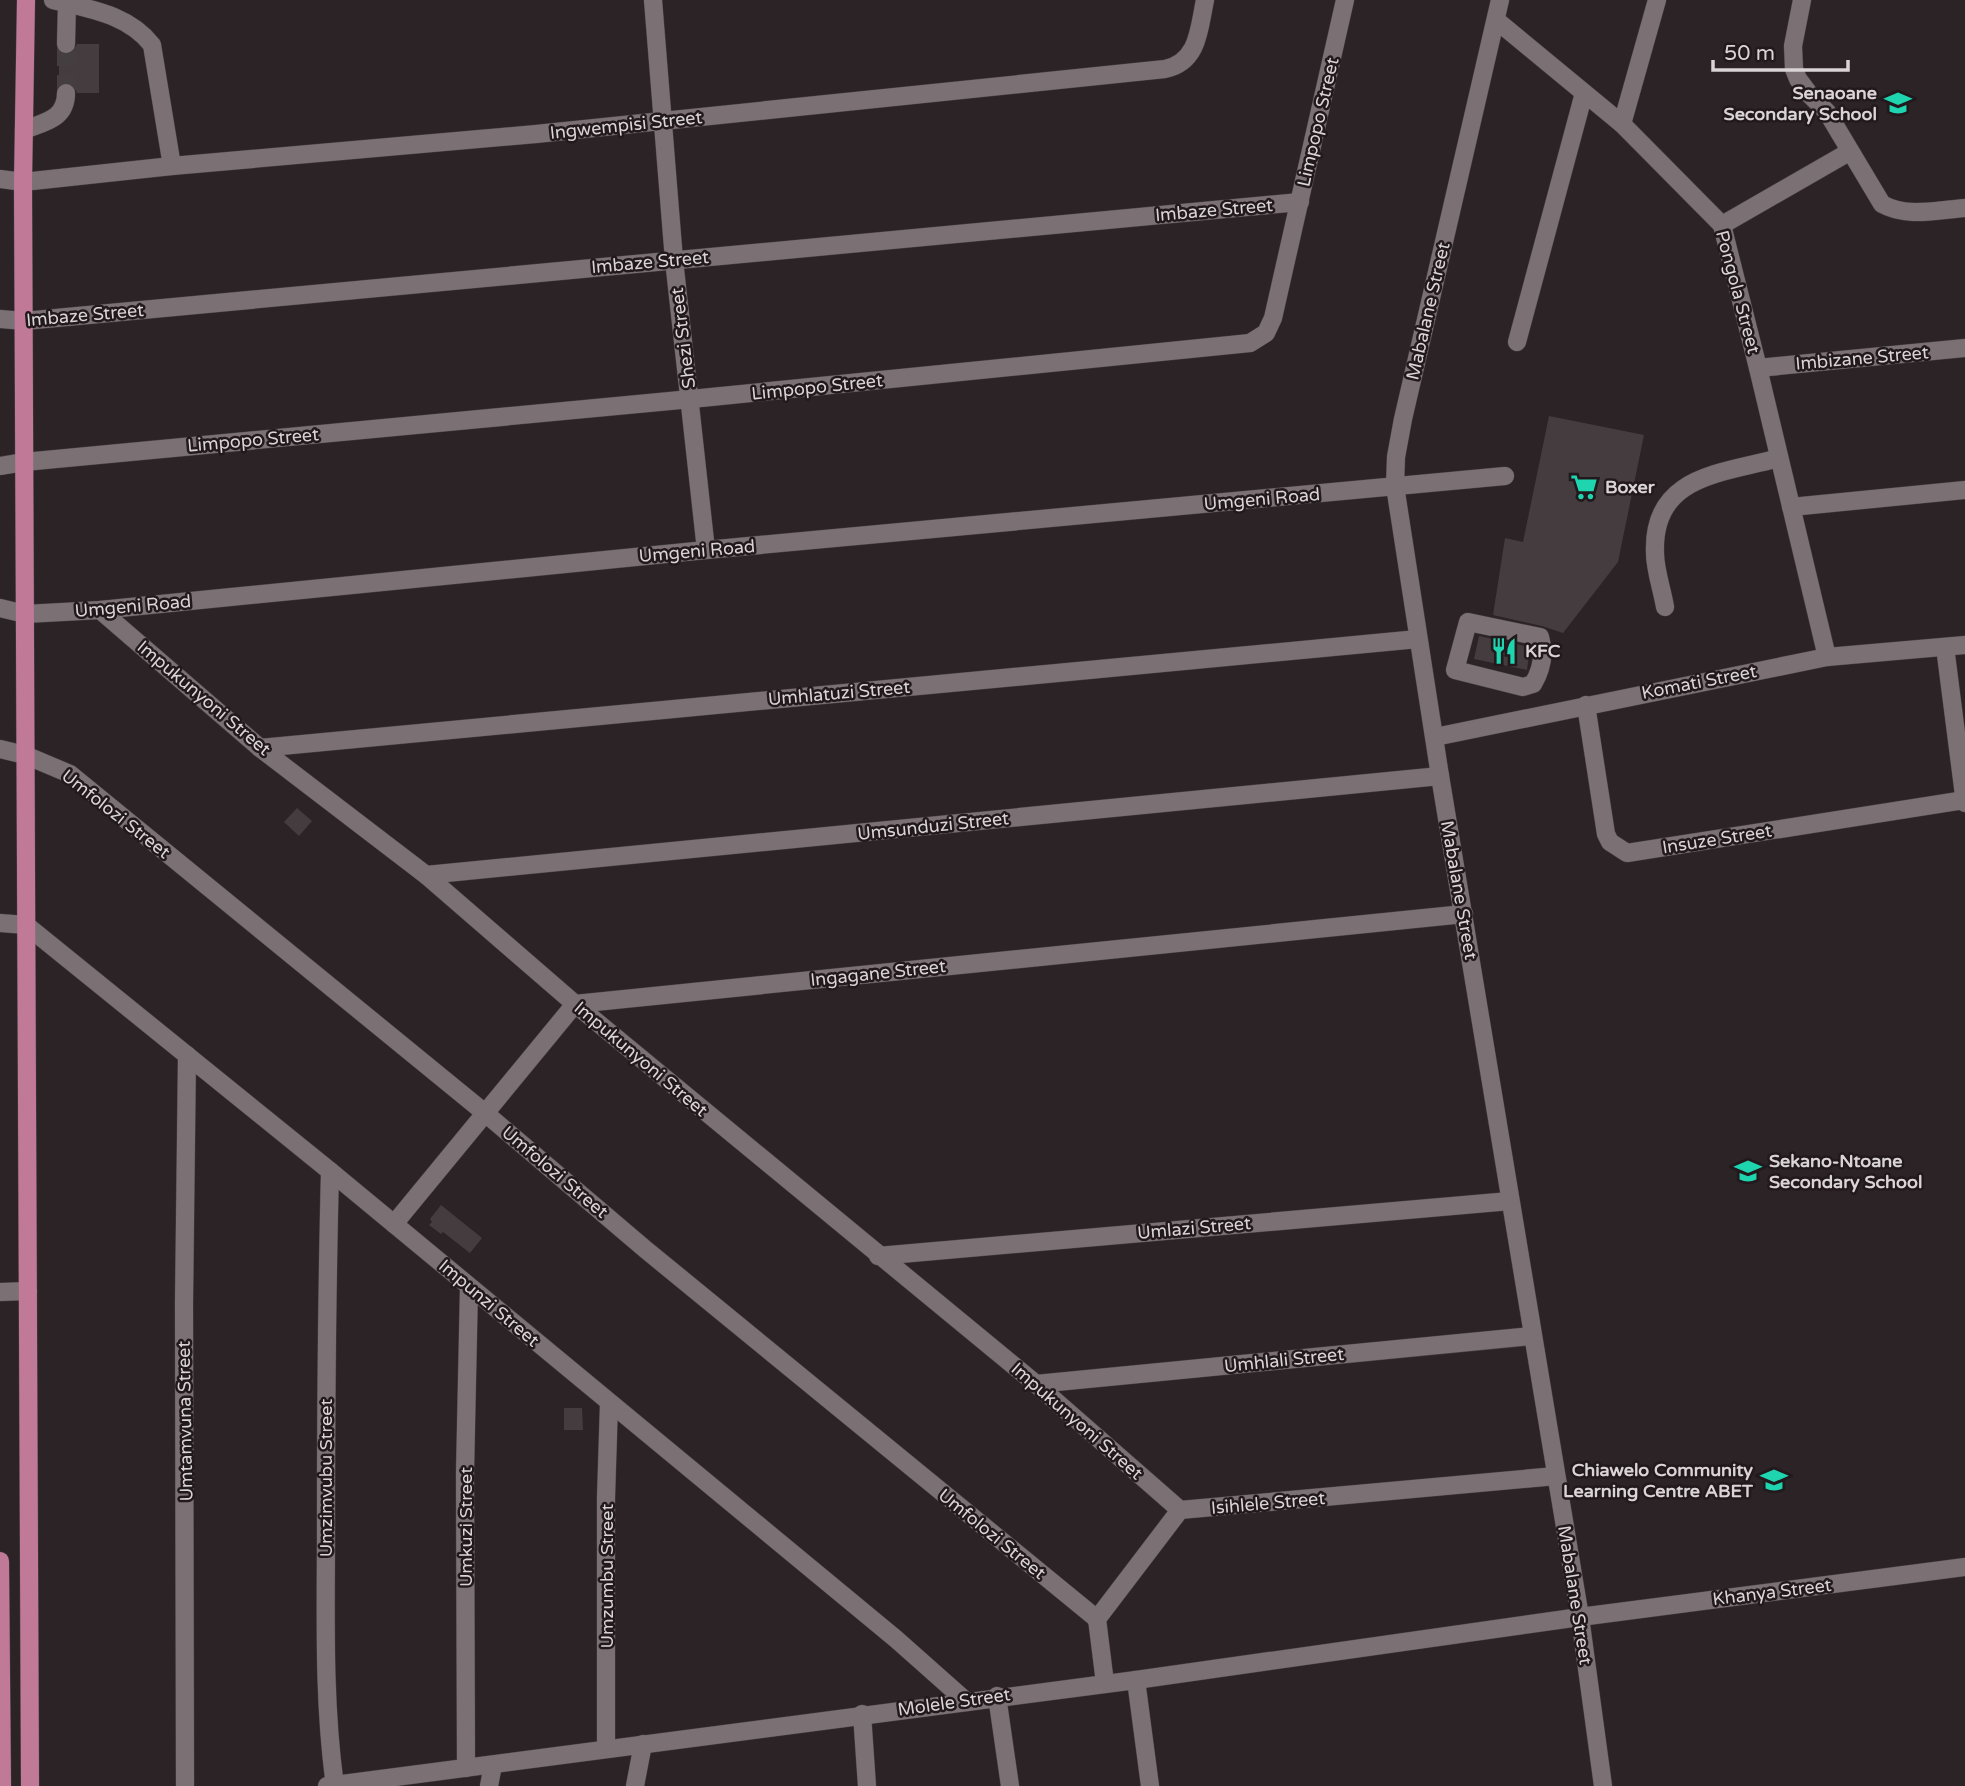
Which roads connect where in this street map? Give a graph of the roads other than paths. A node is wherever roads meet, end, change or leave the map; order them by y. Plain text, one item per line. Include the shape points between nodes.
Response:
1 (26, 0) edge
2 (653, 0) edge
3 (1205, 0) edge
4 (1345, 0) edge
5 (1500, 0) edge
6 (1657, 0) edge
7 (1802, 0) edge
8 (60, 2) edge
9 (1496, 19) junction
10 (66, 44) tunnel mouth
11 (66, 93) tunnel mouth
12 (1584, 93) junction
13 (664, 121) junction
14 (1622, 124) junction
15 (24, 130) junction
16 (1849, 152) junction
17 (172, 166) junction
18 (0, 179) edge
19 (23, 182) junction
20 (1300, 202) junction
21 (1965, 208) edge
22 (1721, 225) junction
23 (674, 260) junction
24 (0, 319) edge
25 (24, 321) junction
26 (1517, 342) dead end
27 (1965, 348) edge
28 (1758, 368) junction
29 (691, 400) junction
30 (1779, 458) junction
31 (24, 462) junction
32 (0, 466) edge
33 (1505, 476) dead end
34 (1395, 486) junction
35 (1965, 490) edge
36 (1791, 507) junction
37 (706, 550) junction
38 (1665, 607) dead end
39 (0, 608) edge
40 (100, 610) junction
41 (24, 614) junction
42 (1468, 622) joint
43 (1418, 639) junction
44 (1965, 645) edge
45 (1945, 647) junction
46 (1827, 657) junction
47 (1586, 705) junction
48 (1435, 737) junction
49 (260, 748) junction
50 (0, 749) edge
51 (25, 755) junction
52 (1440, 776) junction
53 (1965, 801) edge
54 (426, 875) junction
55 (1464, 914) junction
56 (0, 923) edge
57 (26, 925) junction
58 (575, 1004) junction
59 (187, 1055) junction
60 (485, 1113) junction
61 (330, 1171) junction
62 (1510, 1200) junction
63 (394, 1224) junction
64 (878, 1256) junction
65 (469, 1287) junction
66 (28, 1290) junction
67 (0, 1292) edge
68 (1532, 1336) junction
69 (1036, 1384) junction
70 (609, 1403) junction
71 (1556, 1476) junction
72 (1180, 1510) junction
73 (0, 1561) edge
74 (1965, 1567) edge
75 (1580, 1616) junction
76 (1097, 1619) junction
77 (1136, 1680) junction
78 (1105, 1683) junction
79 (997, 1696) junction
80 (967, 1702) junction
81 (862, 1714) junction
82 (643, 1744) junction
83 (606, 1749) junction
84 (493, 1765) junction
85 (466, 1768) junction
86 (2, 1786) edge
87 (30, 1786) edge
88 (185, 1786) edge
89 (332, 1786) edge
90 (488, 1786) edge
91 (635, 1786) edge
92 (867, 1786) edge
93 (1010, 1786) edge
94 (1150, 1786) edge
95 (1603, 1786) edge

1 - 15 main road
2 - 13 street, Shezi Street
3 - 13 street, Ingwempisi Street via 1194,49 1172,68
4 - 20 street, Limpopo Street
5 - 9 street, Mabalane Street
6 - 14 street
7 - 16 street via 1793,46 1794,69 1827,112
8 - 10 street
8 - 17 street via 128,23 152,45
9 - 12 street, Pongola Street
9 - 34 street, Mabalane Street via 1403,419
11 - 15 street via 66,106 60,114
12 - 14 street, Pongola Street
12 - 26 street
13 - 17 street, Ingwempisi Street
13 - 23 street, Shezi Street
14 - 22 street, Pongola Street
15 - 19 main road
16 - 21 street via 1882,204 1892,209 1907,213
16 - 22 street
17 - 19 street, Ingwempisi Street
18 - 19 street, Ingwempisi Street
19 - 25 main road
20 - 23 street, Imbaze Street
20 - 29 street, Limpopo Street via 1272,323 1250,343
22 - 28 street, Pongola Street
23 - 25 street, Imbaze Street
23 - 29 street, Shezi Street
24 - 25 street, Imbaze Street
25 - 31 main road
27 - 28 street, Imbizane Street
28 - 30 street, Pongola Street
29 - 31 street, Limpopo Street
29 - 37 street, Shezi Street
30 - 36 street, Pongola Street
30 - 38 street via 1693,482 1667,503 1655,555
31 - 32 street, Limpopo Street
31 - 41 main road
33 - 34 street, Umgeni Road
34 - 37 street, Umgeni Road
34 - 43 street, Mabalane Street
35 - 36 street
36 - 46 street, Pongola Street
37 - 40 street, Umgeni Road
39 - 41 street, Umgeni Road
40 - 41 street, Umgeni Road
40 - 49 street, Impukunyoni Street
41 - 51 main road
42 - 42 street via 1540,637 1544,651 1533,684 1523,687 1455,670
43 - 48 street, Mabalane Street
43 - 49 street, Umhlatuzi Street
44 - 45 street, Komati Street
45 - 46 street, Komati Street
45 - 53 street
46 - 47 street, Komati Street
47 - 48 street, Komati Street
47 - 53 street, Insuze Street via 1606,834 1626,853
48 - 52 street, Mabalane Street
49 - 54 street, Impukunyoni Street
50 - 51 street, Umfolozi Street
51 - 57 main road
51 - 60 street, Umfolozi Street via 70,774
52 - 54 street, Umsunduzi Street
52 - 55 street, Mabalane Street
54 - 58 street, Impukunyoni Street
55 - 58 street, Ingagane Street
55 - 62 street, Mabalane Street
56 - 57 street
57 - 59 street, Impunzi Street
57 - 66 main road
58 - 60 street
58 - 64 street, Impukunyoni Street
59 - 61 street, Impunzi Street
59 - 88 street, Umtamvuna Street
60 - 63 street
60 - 76 street, Umfolozi Street
61 - 63 street, Impunzi Street
61 - 89 street, Umzimvubu Street via 326,1678
62 - 64 street, Umlazi Street
62 - 68 street, Mabalane Street
63 - 65 street, Impunzi Street
64 - 69 street, Impukunyoni Street
65 - 70 street, Impunzi Street
65 - 85 street, Umkuzi Street
66 - 67 street
66 - 87 main road
68 - 69 street, Umhlali Street
68 - 71 street, Mabalane Street
69 - 72 street, Impukunyoni Street
70 - 80 street, Impunzi Street
70 - 83 street, Umzumbu Street
71 - 72 street, Isihlele Street
71 - 75 street, Mabalane Street
72 - 76 street
73 - 86 main road
74 - 75 street, Khanya Street
75 - 77 street, Molele Street
75 - 95 street, Mabalane Street
76 - 78 street
77 - 78 street, Molele Street
77 - 94 street
78 - 79 street, Molele Street
79 - 80 street, Molele Street
79 - 93 street
80 - 81 street, Molele Street
81 - 82 street, Molele Street
81 - 92 street
82 - 83 street, Molele Street
82 - 91 street
83 - 84 street, Molele Street
84 - 85 street, Molele Street
84 - 90 street
85 - 89 street, Molele Street

